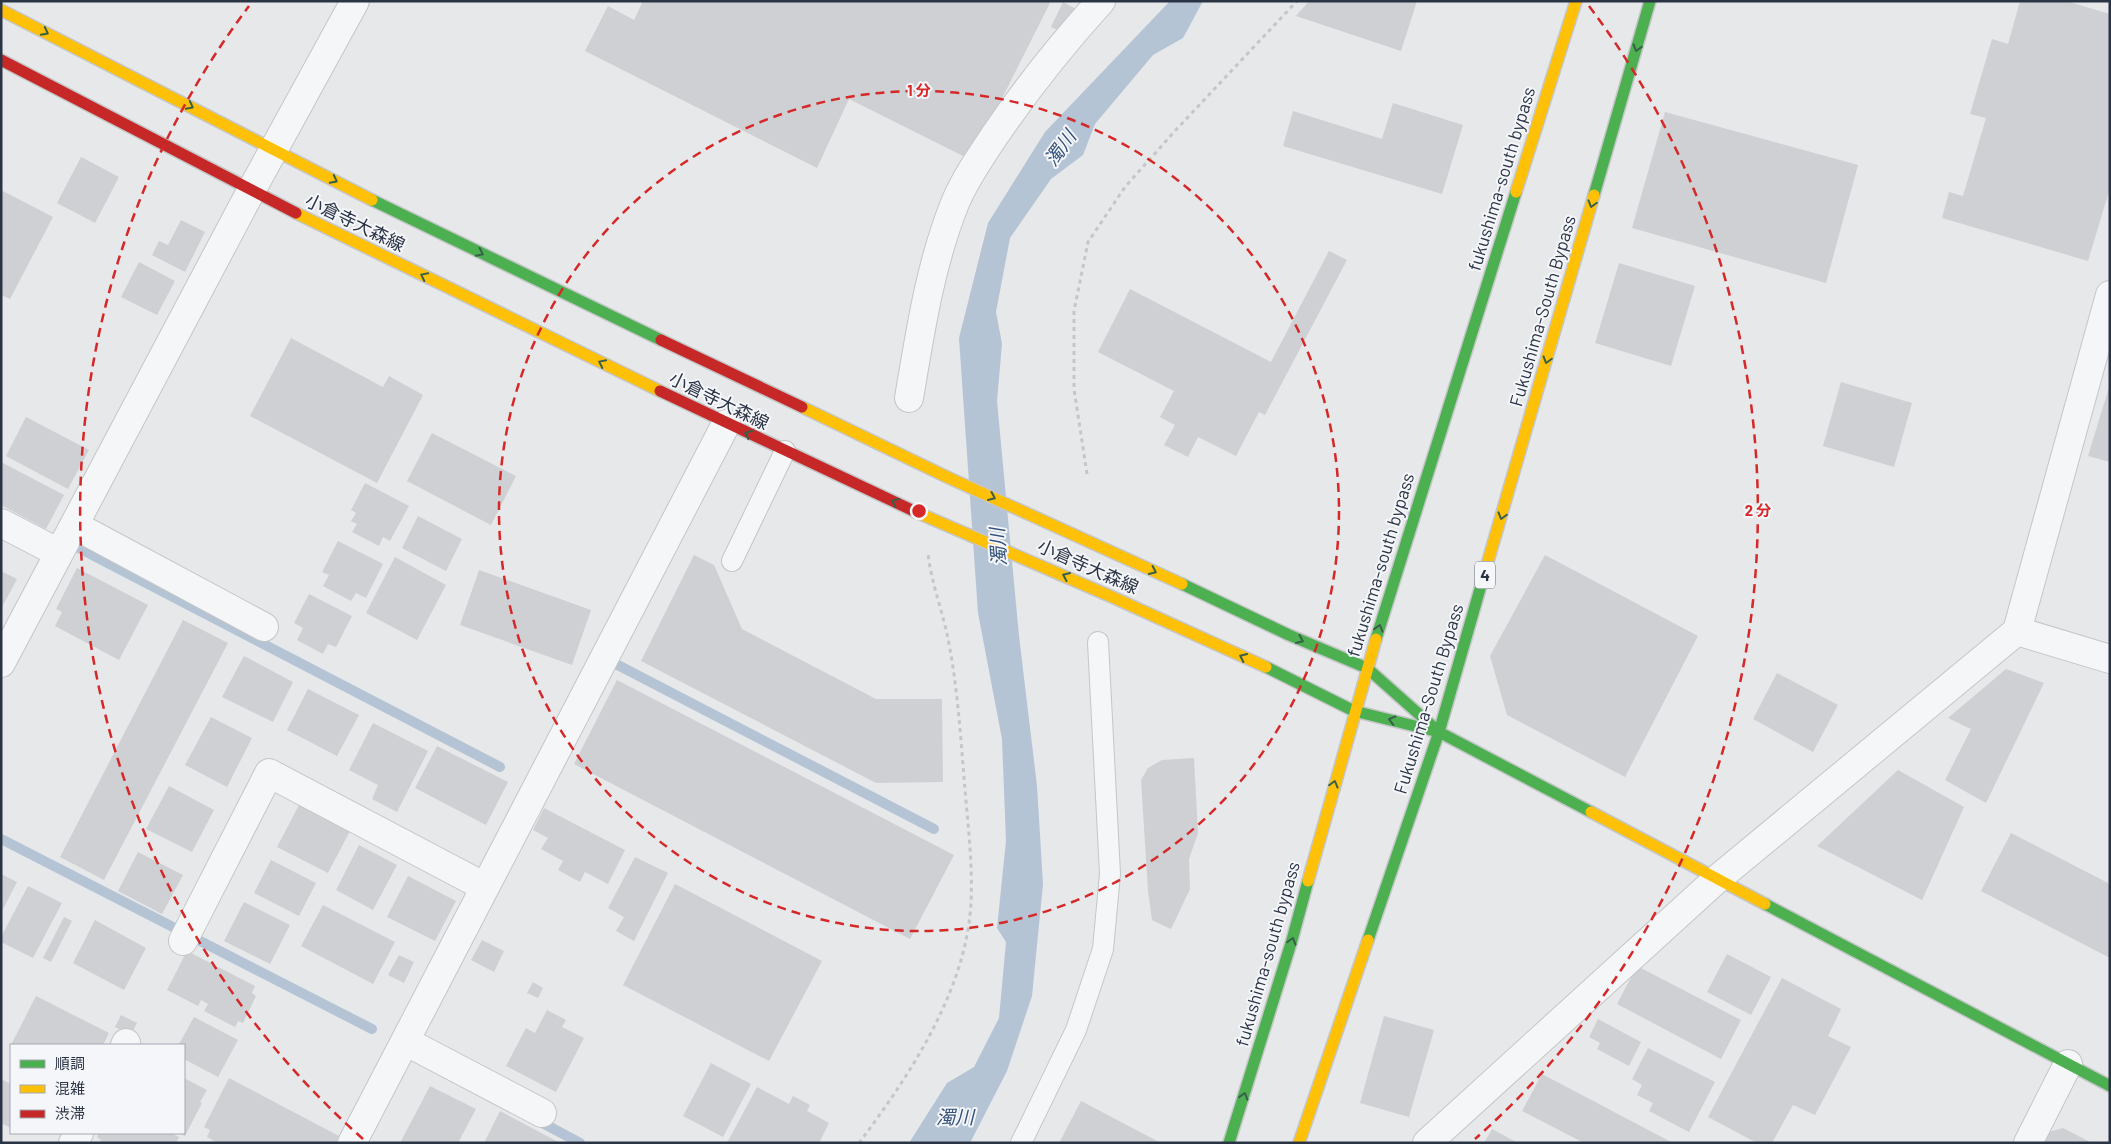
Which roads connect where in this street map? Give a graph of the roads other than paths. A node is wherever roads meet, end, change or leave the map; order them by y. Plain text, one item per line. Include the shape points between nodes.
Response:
1 (356, 1) edge
2 (1101, 1) edge
3 (1576, 1) edge
4 (1650, 1) edge
5 (1, 10) edge
6 (1, 60) edge
7 (275, 149) junction
8 (251, 191) junction
9 (2110, 295) edge
10 (909, 398) dead end
11 (726, 424) junction
12 (785, 451) junction
13 (1, 523) edge
14 (74, 525) junction
15 (59, 553) junction
16 (732, 561) dead end
17 (264, 627) dead end
18 (2017, 631) junction
19 (1098, 642) dead end
20 (2110, 658) edge
21 (1, 663) edge
22 (1367, 668) junction
23 (1354, 711) junction
24 (1439, 732) junction
25 (1716, 880) junction
26 (485, 887) junction
27 (184, 941) dead end
28 (405, 1041) junction
29 (2068, 1064) junction
30 (2110, 1086) edge
31 (542, 1113) dead end
32 (352, 1143) edge
33 (1021, 1143) edge
34 (1229, 1143) edge
35 (1299, 1143) edge
36 (1427, 1143) edge
37 (2028, 1143) edge

1 - 7 street
2 - 10 street via 1018,102 979,159 956,201 940,243
22 -> 3 main road, fukushima-south bypass
4 -> 24 main road, Fukushima-South Bypass / 4
5 -> 7 main road
6 - 8 main road, 小倉寺大森線
7 - 8 street
7 -> 22 main road via 434,231 947,477
11 -> 8 main road, 小倉寺大森線
8 - 14 street
9 - 18 street
12 -> 11 main road, 小倉寺大森線
11 - 26 street
12 - 16 lane
23 -> 12 main road, 小倉寺大森線 via 1279,673
13 - 15 street
14 - 15 street
14 - 17 street
15 - 21 street
18 - 20 street
18 - 25 street
19 - 33 lane via 1110,874 1103,949 1076,1030
22 - 23 main road, fukushima-south bypass
22 - 24 main road
24 -> 23 main road, 小倉寺大森線
34 -> 23 main road, fukushima-south bypass via 1292,940
24 - 25 main road
24 - 35 main road, Fukushima-South Bypass / 4
25 - 29 main road
25 - 36 street
26 - 27 street via 269,773
26 - 28 street
28 - 31 street
28 - 32 street
29 - 30 main road
29 - 37 street

